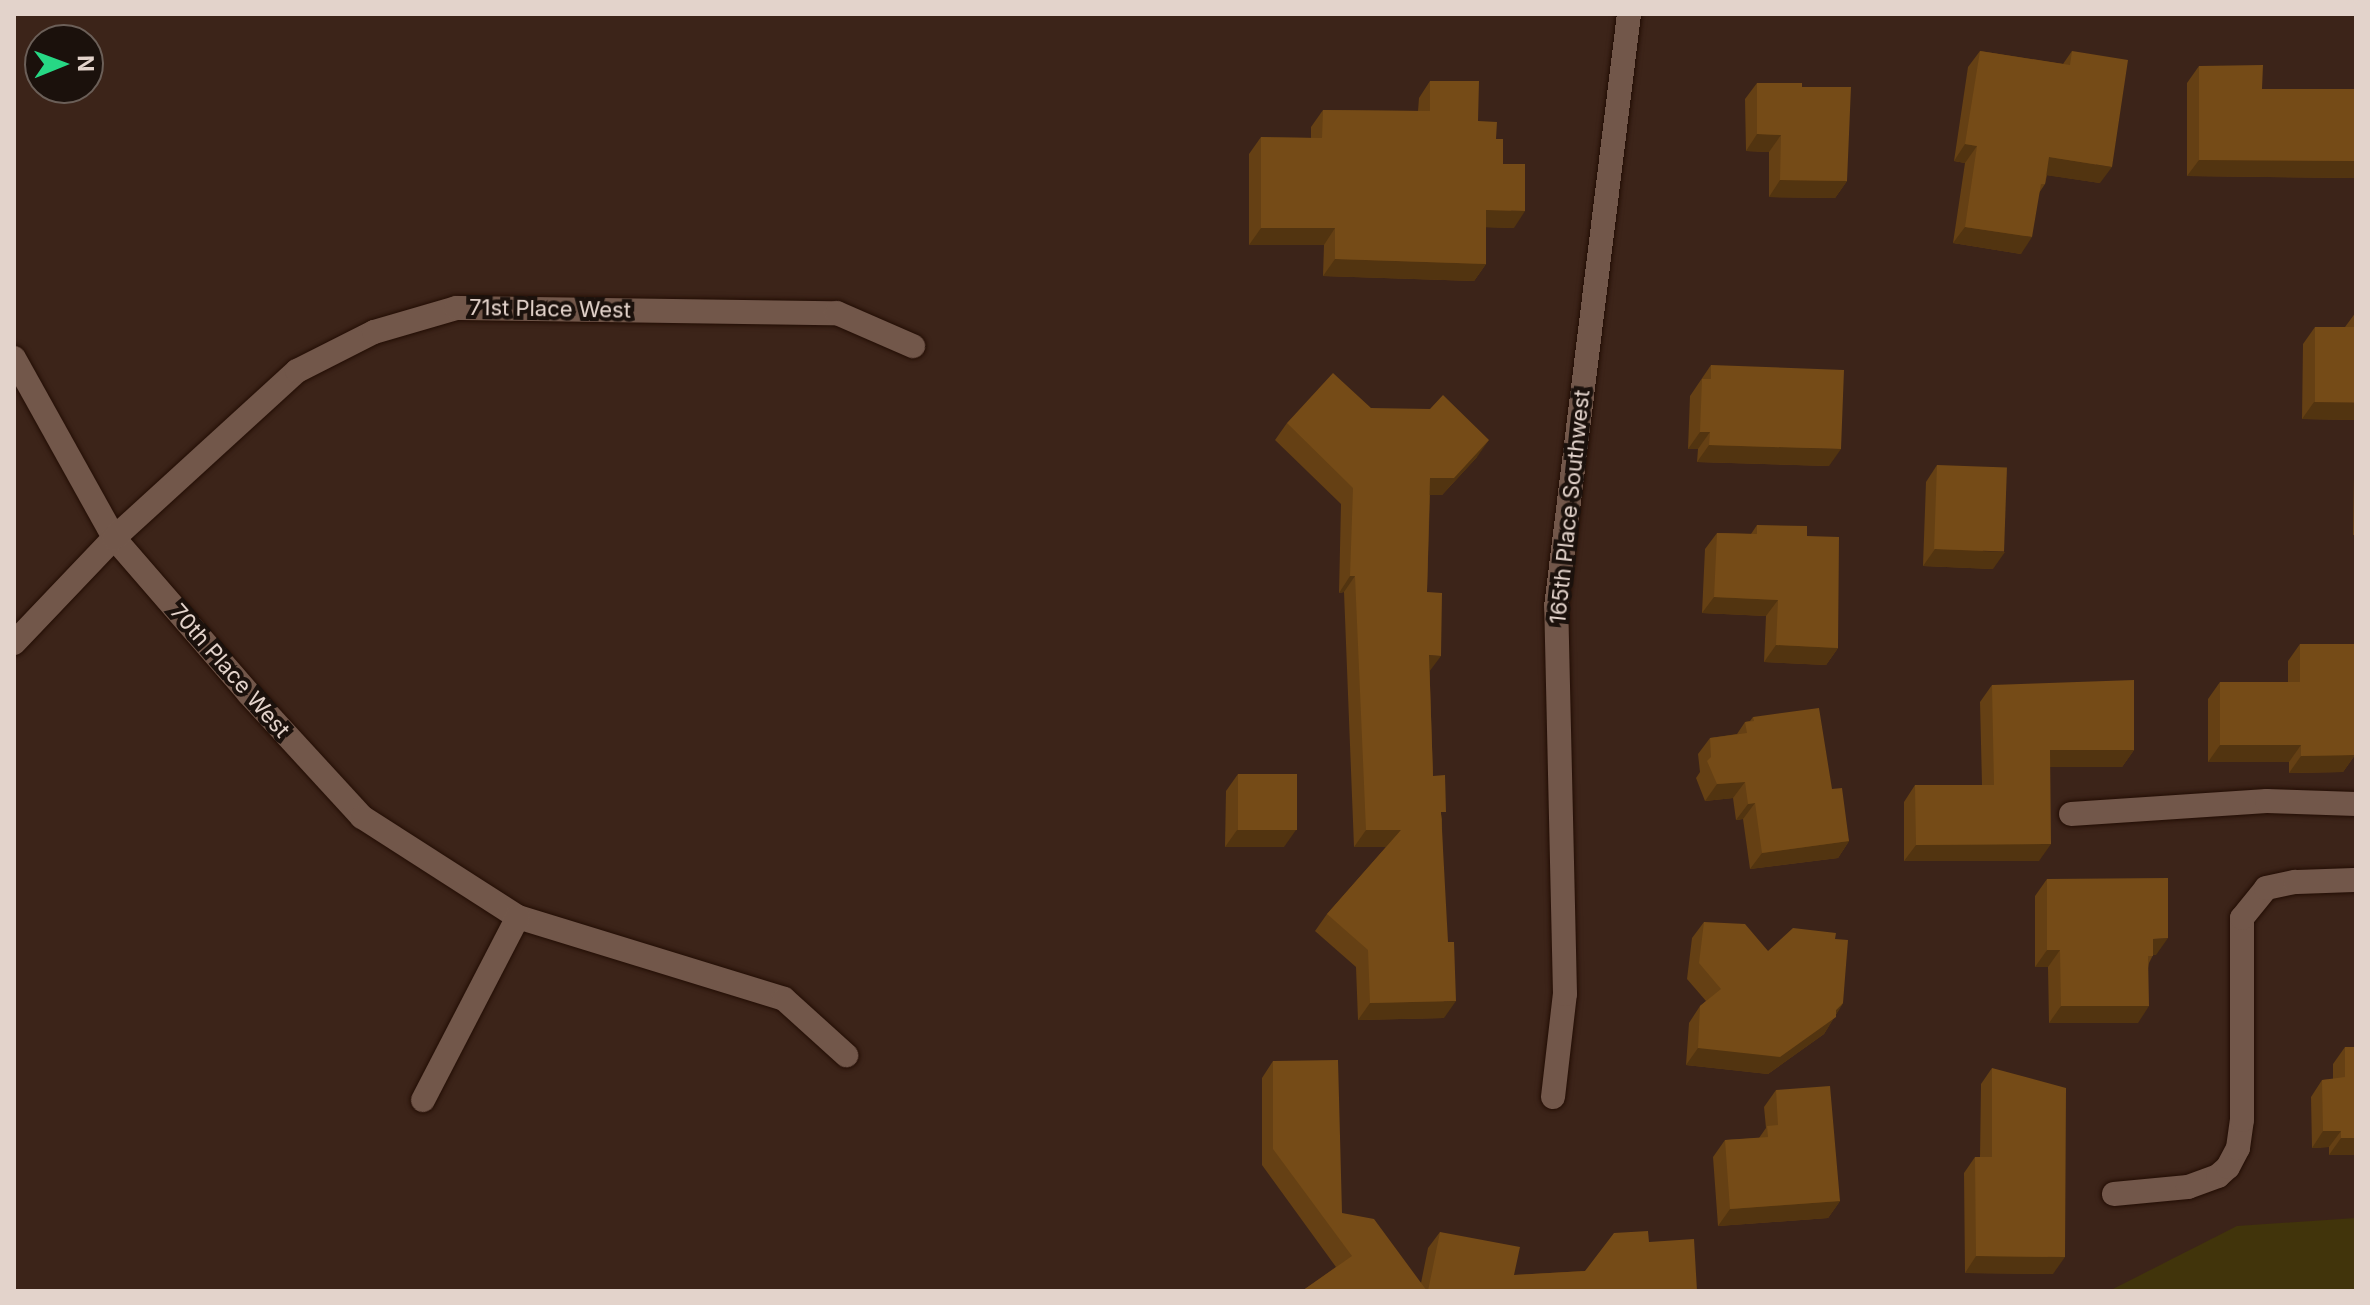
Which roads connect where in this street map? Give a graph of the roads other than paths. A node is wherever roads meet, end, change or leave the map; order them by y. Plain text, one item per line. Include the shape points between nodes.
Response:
1 (1629, 14) edge
2 (913, 346) dead end
3 (14, 358) edge
4 (114, 538) junction
5 (14, 643) edge
6 (2356, 804) edge
7 (2071, 814) dead end
8 (2356, 880) edge
9 (518, 917) junction
10 (846, 1055) dead end
11 (1553, 1097) dead end
12 (423, 1100) dead end
13 (2114, 1194) dead end

1 - 11 street, 165th Place Southwest via 1556,607 1565,994
2 - 4 street, 71st Place West via 837,313 456,308 374,332 297,371
3 - 4 street, 70th Place West
4 - 5 street, 71st Place West
4 - 9 street, 70th Place West via 362,817
6 - 7 street via 2267,801
8 - 13 street via 2266,888 2242,918 2242,1120 2238,1148 2228,1167 2188,1187
9 - 10 street, 70th Place West via 784,999
9 - 12 street

